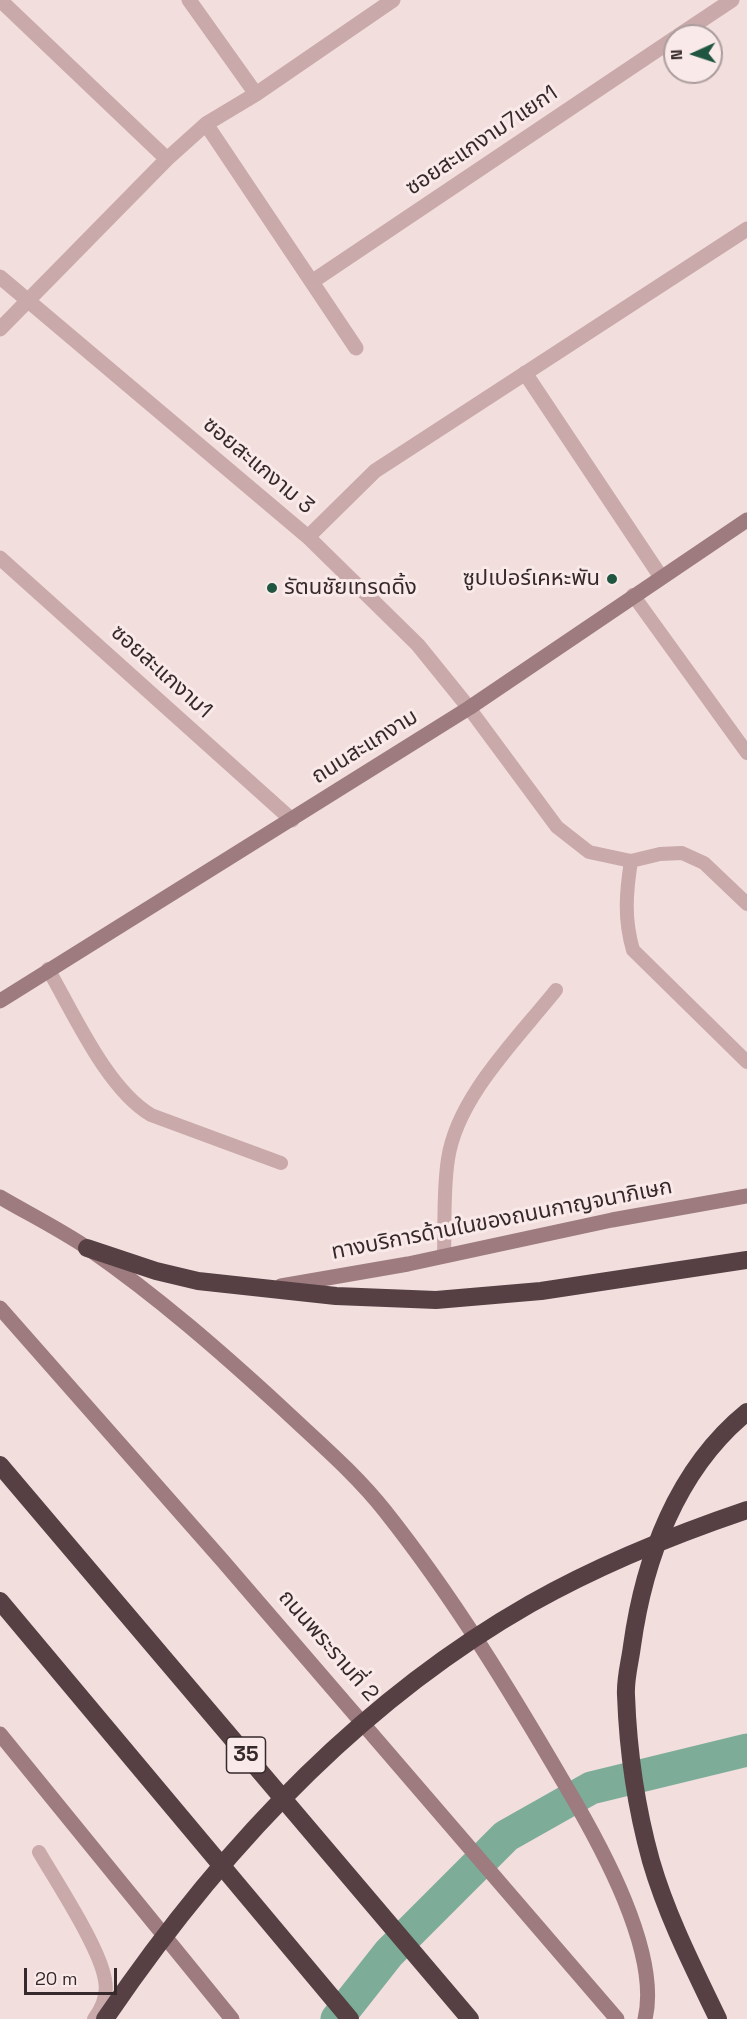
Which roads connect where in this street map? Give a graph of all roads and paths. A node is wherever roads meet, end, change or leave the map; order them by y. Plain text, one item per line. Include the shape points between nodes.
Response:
1 (0, 0) edge
2 (189, 0) edge
3 (393, 0) edge
4 (732, 0) edge
5 (696, 24) edge
6 (663, 46) edge
7 (256, 94) junction
8 (206, 124) junction
9 (167, 159) junction
10 (747, 229) edge
11 (0, 277) edge
12 (313, 281) junction
13 (28, 301) junction
14 (0, 329) edge
15 (356, 348) dead end
16 (525, 373) junction
17 (747, 520) edge
18 (308, 537) junction
19 (0, 558) edge
20 (661, 577) junction
21 (633, 595) junction
22 (469, 708) junction
23 (747, 753) edge
24 (292, 820) junction
25 (631, 861) junction
26 (747, 904) edge
27 (48, 969) junction
28 (556, 990) dead end
29 (0, 1001) edge
30 (747, 1062) edge
31 (280, 1163) dead end
32 (747, 1196) edge
33 (0, 1197) edge
34 (87, 1248) junction
35 (444, 1256) junction
36 (747, 1260) edge
37 (266, 1289) junction
38 (0, 1308) edge
39 (747, 1412) edge
40 (0, 1465) edge
41 (747, 1510) edge
42 (0, 1601) edge
43 (0, 1734) edge
44 (39, 1852) dead end
45 (94, 2019) edge
46 (105, 2019) edge
47 (232, 2019) edge
48 (350, 2019) edge
49 (470, 2019) edge
50 (617, 2019) edge
51 (645, 2019) edge
52 (718, 2019) edge

1 - 9 street
2 - 7 street
3 - 7 street
4 - 5 street, ซอยสะแกงาม7แยก1
6 - 12 street, ซอยสะแกงาม7แยก1
7 - 8 street
8 - 9 street
8 - 12 street
9 - 13 street
10 - 16 street
11 - 13 street, ซอยสะแกงาม 3
12 - 15 street
13 - 14 street
13 - 18 street, ซอยสะแกงาม 3
16 - 18 street via 375,471
16 - 20 street
17 - 20 main road, ถนนสะแกงาม
18 - 22 street, ซอยสะแกงาม 3 via 418,645
19 - 24 street, ซอยสะแกงาม1
20 - 21 main road, ถนนสะแกงาม
21 - 22 main road, ถนนสะแกงาม
21 - 23 lane
22 - 24 main road, ถนนสะแกงาม
22 - 25 lane via 557,827 589,852
24 - 27 main road, ถนนสะแกงาม
25 - 26 lane via 682,854 704,863
25 - 30 lane via 625,901 633,950
27 - 29 main road, ถนนสะแกงาม
27 - 31 lane via 120,1090 139,1107 151,1115
28 - 35 lane via 479,1087 456,1127 448,1159
32 - 35 main road, ทางบริการด้านในของถนนกาญจนาภิเษก
33 - 34 main road
34 - 37 highway via 198,1281
34 - 51 main road via 204,1336 329,1452 383,1509 439,1581 589,1825 641,1941 650,2001
35 - 37 main road, ทางบริการด้านในของถนนกาญจนาภิเษก
36 - 37 highway via 540,1291 436,1300
38 - 50 main road, ถนนพระรามที่ 2
39 - 52 highway via 722,1432 688,1481 658,1535 638,1607 626,1693 634,1785 651,1861 680,1940
40 - 49 highway, 35
41 - 46 highway, bridge via 640,1550 532,1603 399,1692 309,1772 242,1841 177,1917
42 - 48 highway
43 - 47 main road
44 - 45 lane via 101,1962 106,1982 104,2006

